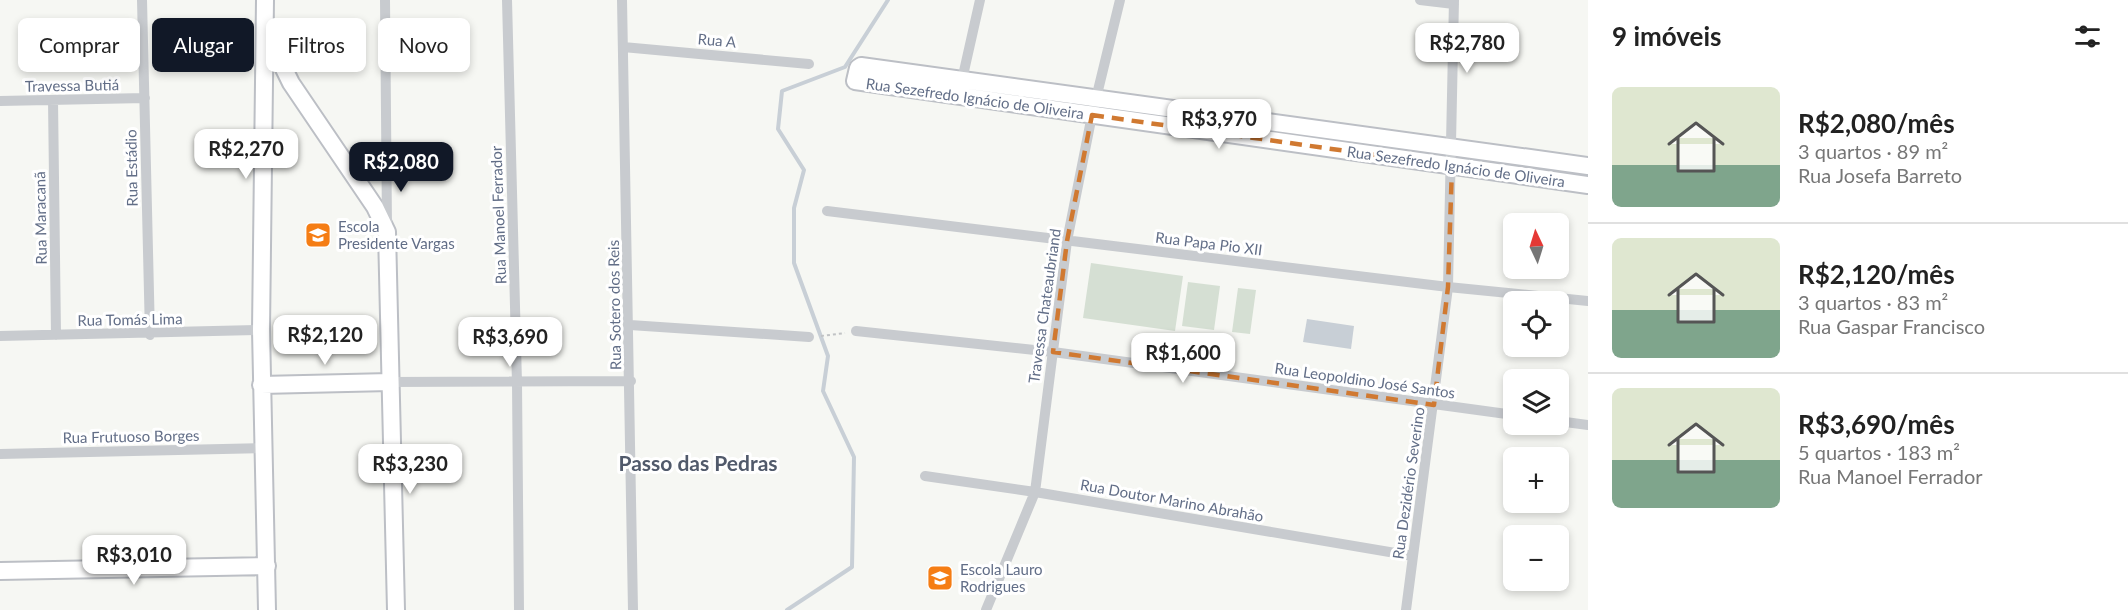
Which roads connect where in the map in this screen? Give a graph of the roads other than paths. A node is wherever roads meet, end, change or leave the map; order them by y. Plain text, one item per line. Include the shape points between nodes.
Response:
1 (142, 0) edge
2 (265, 0) edge
3 (385, 0) edge
4 (507, 0) edge
5 (622, 0) edge
6 (980, 0) edge
7 (1120, 0) edge
8 (1420, 0) edge
9 (1454, 2) edge
10 (265, 30) junction
11 (623, 47) junction
12 (809, 64) dead end
13 (962, 80) junction
14 (145, 98) junction
15 (54, 100) junction
16 (0, 101) edge
17 (1094, 108) junction
18 (387, 154) junction
19 (1452, 158) junction
20 (1588, 166) edge
21 (355, 176) junction
22 (1588, 185) edge
23 (827, 211) dead end
24 (387, 232) junction
25 (1067, 241) junction
26 (1448, 287) junction
27 (1588, 301) edge
28 (630, 325) junction
29 (261, 330) junction
30 (855, 331) dead end
31 (56, 335) junction
32 (150, 335) junction
33 (0, 336) edge
34 (809, 338) dead end
35 (1053, 352) junction
36 (630, 381) junction
37 (390, 382) junction
38 (517, 383) junction
39 (261, 385) junction
40 (1434, 405) junction
41 (1503, 414) edge
42 (1569, 422) edge
43 (1588, 425) edge
44 (264, 448) junction
45 (0, 454) edge
46 (925, 476) dead end
47 (1035, 492) junction
48 (1413, 556) junction
49 (267, 566) junction
50 (0, 571) edge
51 (267, 610) edge
52 (396, 610) edge
53 (519, 610) edge
54 (633, 610) edge
55 (986, 610) edge
56 (1406, 610) edge

1 - 14 street, Rua Estádio
2 - 10 street
3 - 18 street
4 - 38 street, Rua Manoel Ferrador
5 - 11 street, Rua Sotero dos Reis
6 - 13 street
7 - 17 street, Travessa Chateaubriand
8 - 9 street
9 - 19 street, Rua Dezidério Severino
10 - 21 street via 291,83
10 - 29 street
11 - 12 street, Rua A
11 - 28 street, Rua Sotero dos Reis
13 - 17 street, Rua Sezefredo Ignácio de Oliveira
13 - 17 street, Rua Sezefredo Ignácio de Oliveira via 861,66 855,78
14 - 15 street, Travessa Butiá
14 - 32 street, Rua Estádio
15 - 16 street, Travessa Butiá
15 - 31 street, Rua Maracanã
17 - 19 street, Rua Sezefredo Ignácio de Oliveira
17 - 25 street, Travessa Chateaubriand
18 - 21 street via 372,171
18 - 24 street
19 - 20 street, Rua Sezefredo Ignácio de Oliveira
19 - 22 street, Rua Sezefredo Ignácio de Oliveira
19 - 26 street, Rua Dezidério Severino
21 - 24 street
23 - 25 street, Rua Papa Pio XII
24 - 37 street
25 - 26 street, Rua Papa Pio XII
25 - 35 street, Travessa Chateaubriand
26 - 27 street, Rua Papa Pio XII
26 - 40 street, Rua Dezidério Severino
28 - 34 street
28 - 36 street, Rua Sotero dos Reis
29 - 32 street, Rua Tomás Lima
29 - 39 street
30 - 35 street, Rua Leopoldino José Santos
31 - 32 street, Rua Tomás Lima
31 - 33 street, Rua Tomás Lima
35 - 40 street, Rua Leopoldino José Santos
35 - 47 street, Travessa Chateaubriand
36 - 38 street
36 - 54 street, Rua Sotero dos Reis
37 - 38 street
37 - 39 street
37 - 52 street
38 - 53 street, Rua Manoel Ferrador
39 - 44 street
40 - 41 street, Rua Leopoldino José Santos
40 - 48 street, Rua Dezidério Severino
42 - 43 street
44 - 45 street, Rua Frutuoso Borges
44 - 49 street
46 - 47 street, Rua Doutor Marino Abrahão
47 - 48 street, Rua Doutor Marino Abrahão
47 - 55 street, Travessa Chateaubriand
48 - 56 street, Rua Dezidério Severino
49 - 50 street
49 - 51 street

